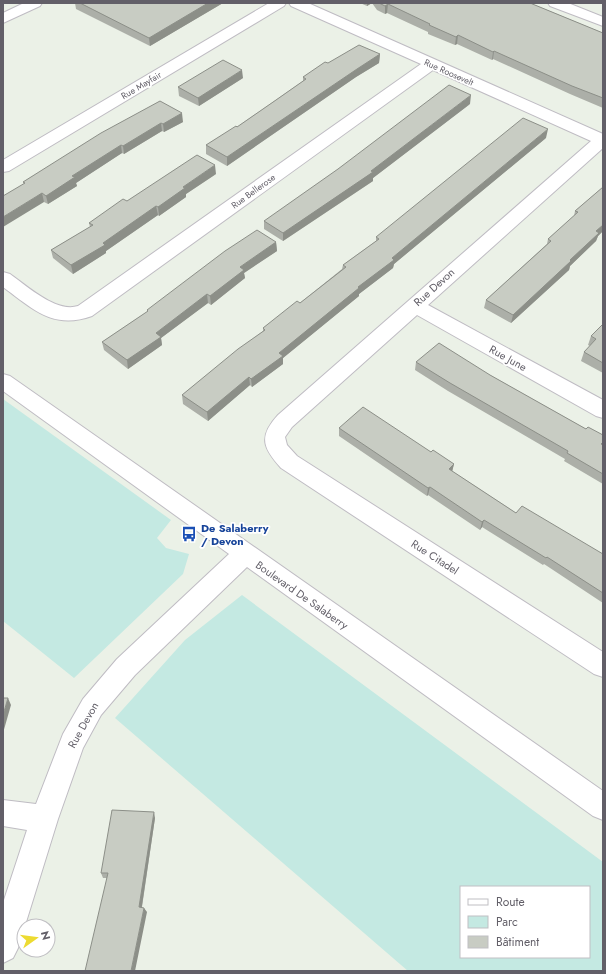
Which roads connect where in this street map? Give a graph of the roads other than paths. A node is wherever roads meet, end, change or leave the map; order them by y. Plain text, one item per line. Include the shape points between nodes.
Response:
1 (35, 3) edge
2 (279, 3) edge
3 (296, 3) edge
4 (555, 3) edge
5 (3, 20) edge
6 (603, 22) edge
7 (431, 64) junction
8 (602, 140) edge
9 (3, 167) edge
10 (3, 278) edge
11 (414, 306) junction
12 (3, 381) edge
13 (603, 410) edge
14 (274, 440) joint
15 (245, 554) junction
16 (603, 666) edge
17 (603, 807) edge
18 (3, 813) edge
19 (44, 819) junction
20 (3, 948) edge

1 - 5 street
2 - 9 street, Rue Mayfair
3 - 7 street, Rue Roosevelt
4 - 6 street
7 - 8 street, Rue Roosevelt
7 - 10 street, Rue Bellerose via 85,311 74,315 61,314 49,309
8 - 11 street, Rue Devon
11 - 13 street, Rue June
11 - 14 street, Rue Devon via 285,421 277,429
12 - 15 street, Boulevard De Salaberry
14 - 16 street, Rue Citadel via 278,451 294,465
15 - 17 street, Boulevard De Salaberry
15 - 19 street, Rue Devon via 126,667 99,697 72,743
18 - 19 street
19 - 20 street, Rue Devon

